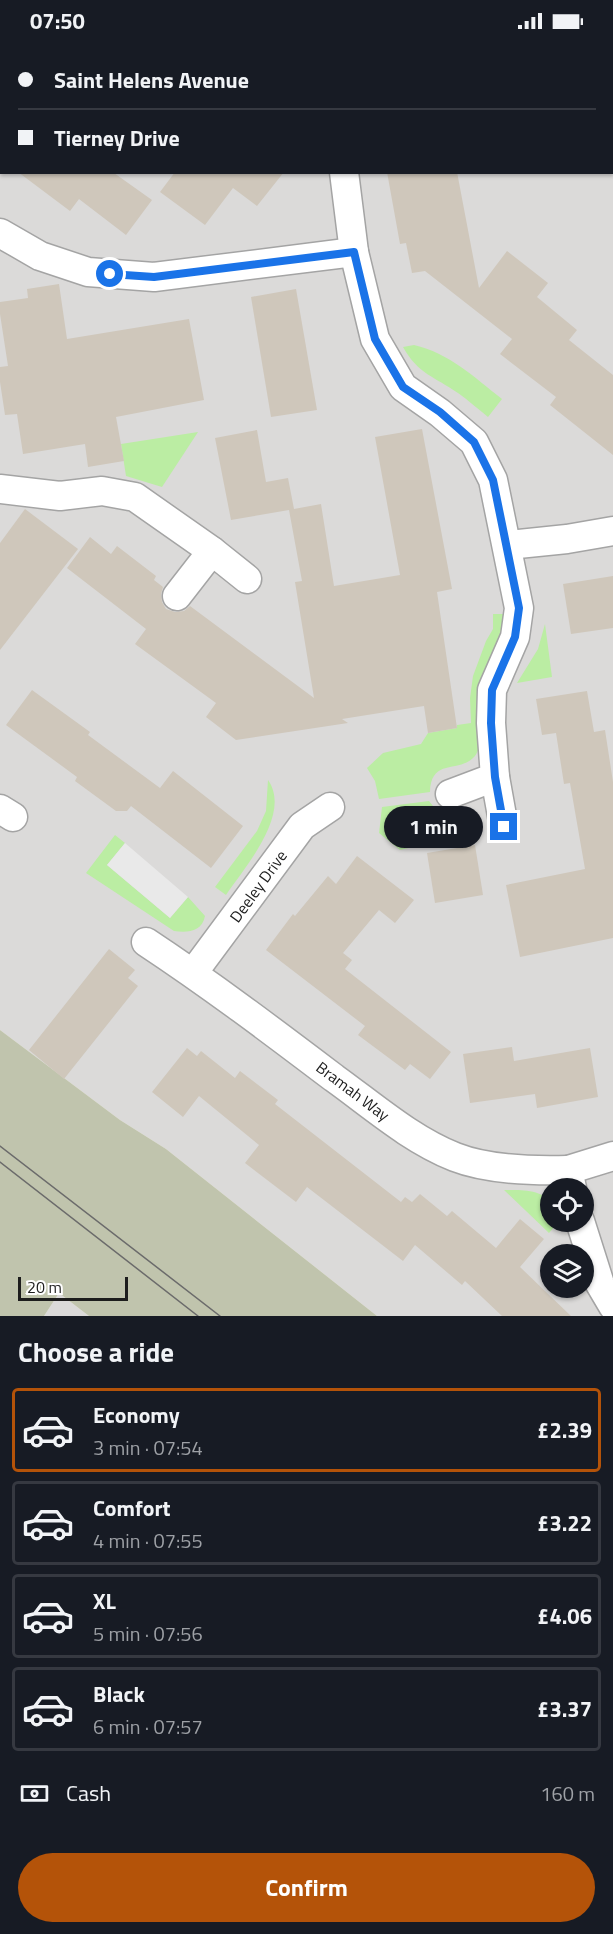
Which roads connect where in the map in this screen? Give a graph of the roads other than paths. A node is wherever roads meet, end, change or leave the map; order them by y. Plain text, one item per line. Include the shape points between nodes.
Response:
1 (344, 174) edge
2 (2, 239) edge
3 (354, 252) junction
4 (0, 489) edge
5 (613, 531) edge
6 (508, 544) junction
7 (212, 551) junction
8 (247, 579) dead end
9 (177, 596) dead end
10 (495, 777) junction
11 (450, 794) dead end
12 (330, 807) dead end
13 (504, 827) dead end
14 (146, 942) dead end
15 (193, 973) junction
16 (613, 1156) edge
17 (565, 1178) edge
18 (572, 1178) edge
19 (583, 1232) edge
20 (613, 1306) edge

1 - 3 street
2 - 3 street via 88,272 154,277
3 - 6 street via 375,339 403,387 474,442 493,480
4 - 7 street via 60,495 102,491 135,497
5 - 6 street
6 - 10 street via 519,608 515,637 492,690
7 - 8 street
7 - 9 street
10 - 11 street
10 - 13 street
12 - 15 street, Deeley Drive via 302,826
14 - 15 street, Bramah Way
15 - 17 street, Bramah Way via 413,1136 456,1158
16 - 18 street, Bramah Way
19 - 20 street via 600,1284

